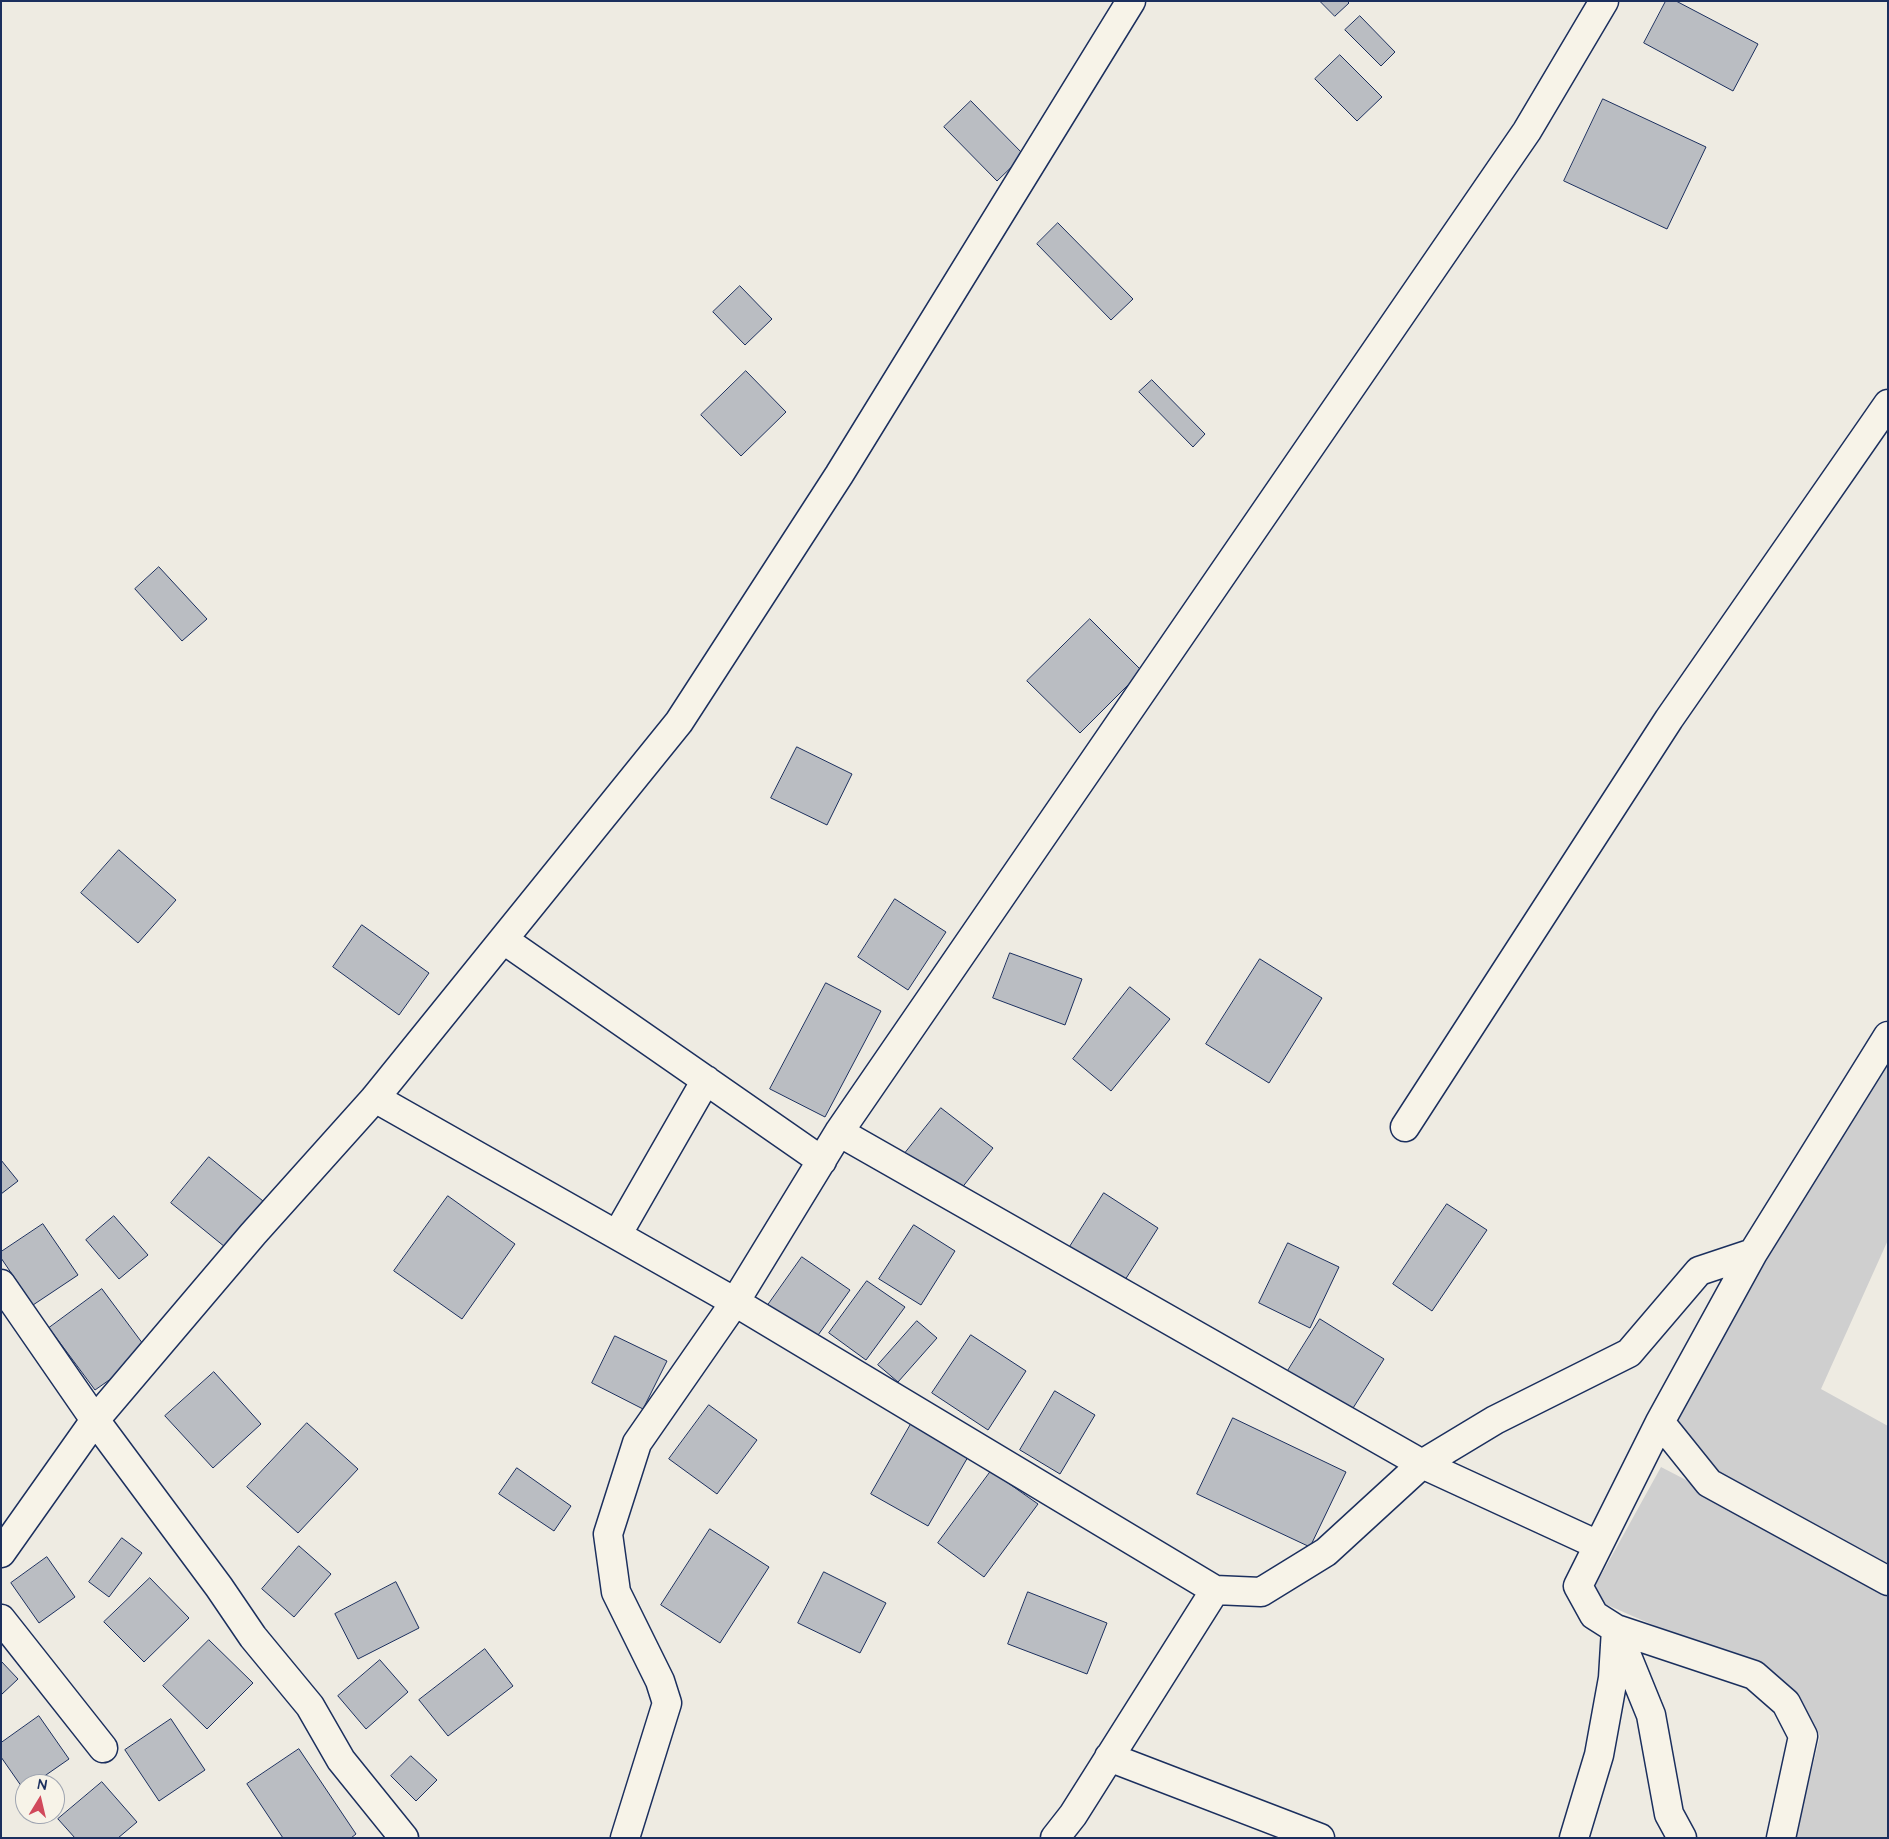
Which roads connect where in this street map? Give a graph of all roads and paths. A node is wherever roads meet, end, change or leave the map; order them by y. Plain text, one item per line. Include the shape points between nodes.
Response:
1 (1130, 1) edge
2 (1604, 1) edge
3 (1888, 404) edge
4 (504, 940) junction
5 (1888, 1036) edge
6 (706, 1080) junction
7 (375, 1098) junction
8 (1405, 1127) dead end
9 (840, 1132) junction
10 (822, 1161) junction
11 (617, 1235) junction
12 (1753, 1253) junction
13 (1, 1284) edge
14 (735, 1302) junction
15 (95, 1420) junction
16 (1660, 1422) junction
17 (1422, 1464) junction
18 (1598, 1545) junction
19 (1, 1553) edge
20 (1888, 1581) edge
21 (1214, 1590) junction
22 (1, 1619) edge
23 (1616, 1629) junction
24 (103, 1748) dead end
25 (1109, 1758) junction
26 (404, 1838) edge
27 (625, 1838) edge
28 (1055, 1838) edge
29 (1320, 1838) edge
30 (1574, 1838) edge
31 (1682, 1838) edge
32 (1780, 1838) edge

1 - 4 street via 839,475 679,722
2 - 9 street via 1527,132
3 - 8 street via 1669,719
4 - 6 street
4 - 7 street
5 - 12 street
6 - 10 street
6 - 11 street
7 - 11 street
7 - 15 street via 253,1234
9 - 10 street
9 - 17 street
10 - 14 street
11 - 14 street
12 - 16 street
12 - 17 street via 1699,1271 1629,1353 1495,1420
13 - 15 street
14 - 21 street
14 - 27 street via 636,1443 608,1534 616,1592 660,1681 667,1703
15 - 19 street
15 - 26 street via 253,1637 310,1706 341,1760
16 - 18 street
16 - 20 street via 1709,1482
17 - 18 street
17 - 21 street via 1326,1552 1261,1592
18 - 23 street via 1578,1586 1594,1615
21 - 25 street
22 - 24 street
23 - 30 street via 1613,1678 1598,1755
23 - 31 street via 1651,1715 1668,1814
23 - 32 street via 1754,1675 1786,1703 1804,1736
25 - 28 street
25 - 29 street

